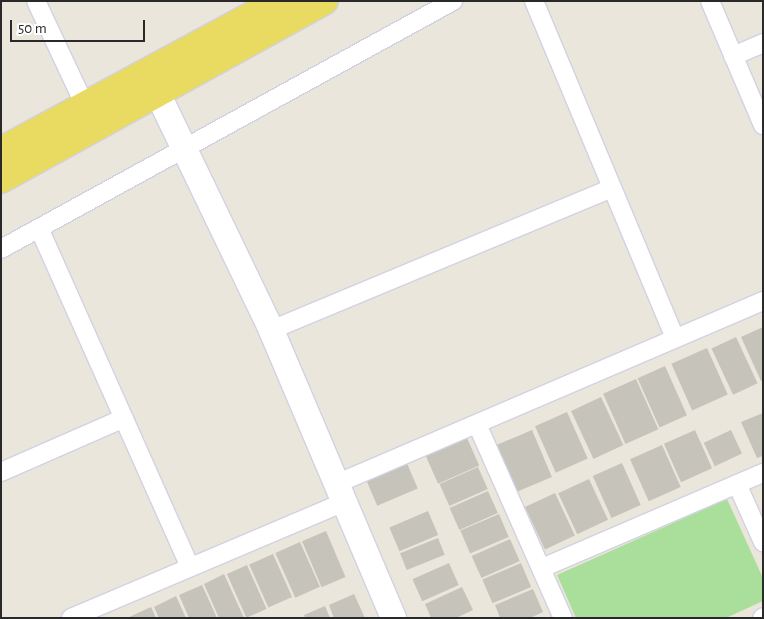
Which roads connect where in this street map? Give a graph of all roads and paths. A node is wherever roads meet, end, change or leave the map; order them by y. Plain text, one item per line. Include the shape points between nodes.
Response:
1 (36, 1) edge
2 (280, 1) edge
3 (324, 1) edge
4 (453, 1) edge
5 (534, 1) edge
6 (710, 1) edge
7 (763, 43) edge
8 (733, 56) junction
9 (153, 82) junction
10 (90, 116) junction
11 (763, 125) edge
12 (186, 146) junction
13 (1, 151) edge
14 (1, 179) edge
15 (612, 188) junction
16 (39, 228) junction
17 (1, 249) edge
18 (763, 301) edge
19 (271, 330) junction
20 (675, 338) junction
21 (124, 418) junction
22 (477, 424) junction
23 (1, 472) edge
24 (763, 473) edge
25 (737, 484) junction
26 (340, 493) junction
27 (763, 542) edge
28 (190, 567) junction
29 (542, 568) junction
30 (71, 618) edge
31 (394, 618) edge
32 (563, 618) edge

1 - 10 street
2 - 9 main road
3 - 9 main road
4 - 12 street
5 - 15 street
6 - 8 street
7 - 8 street
8 - 11 street
9 - 10 main road
9 - 12 street
10 - 13 main road
10 - 14 main road
12 - 16 street
12 - 19 street
15 - 19 street
15 - 20 street
16 - 17 street
16 - 21 street
18 - 20 street
19 - 26 street
20 - 22 street
21 - 23 street
21 - 28 street
22 - 26 street
22 - 29 street
24 - 25 street
25 - 27 street
25 - 29 street
26 - 28 street
26 - 31 street
28 - 30 street
29 - 32 street

